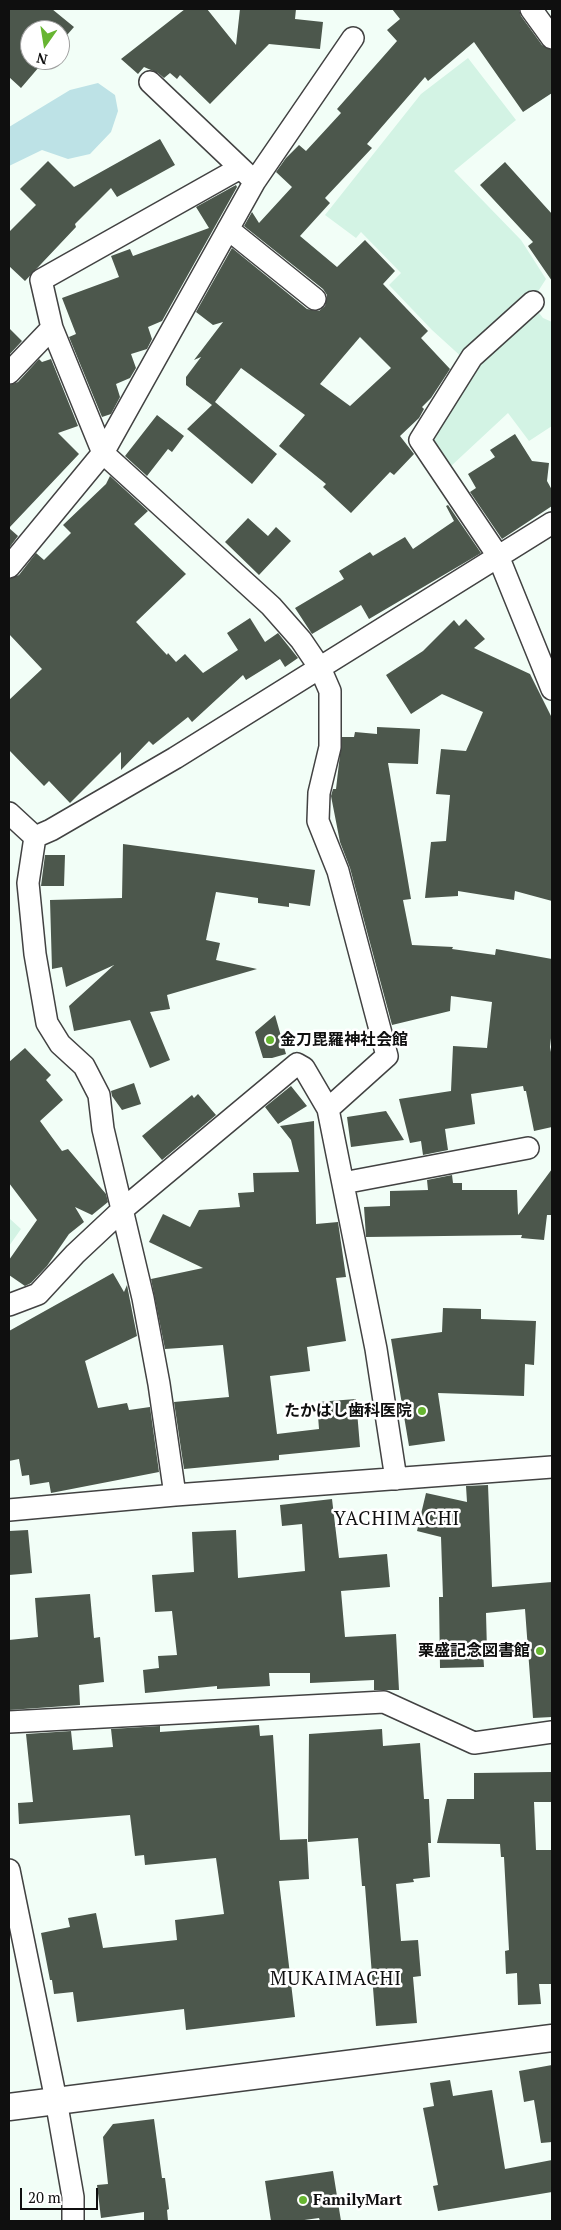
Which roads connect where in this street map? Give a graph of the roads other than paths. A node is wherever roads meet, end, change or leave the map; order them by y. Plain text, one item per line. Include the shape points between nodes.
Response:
1 (531, 9) edge
2 (353, 38) dead end
3 (552, 38) edge
4 (150, 82) dead end
5 (248, 174) junction
6 (228, 229) junction
7 (315, 299) dead end
8 (533, 302) dead end
9 (52, 328) junction
10 (9, 373) edge
11 (102, 453) junction
12 (552, 524) edge
13 (498, 556) junction
14 (9, 566) edge
15 (320, 668) junction
16 (552, 689) edge
17 (9, 813) edge
18 (35, 837) junction
19 (328, 1109) junction
20 (528, 1148) dead end
21 (343, 1183) junction
22 (122, 1210) junction
23 (9, 1305) edge
24 (552, 1467) edge
25 (396, 1479) junction
26 (175, 1495) junction
27 (9, 1510) edge
28 (9, 1722) edge
29 (552, 1732) edge
30 (9, 1870) edge
31 (552, 2038) edge
32 (56, 2100) junction
33 (9, 2107) edge
34 (73, 2221) edge

1 - 3 street
2 - 5 street
4 - 5 street
5 - 6 street
5 - 9 street via 41,280
6 - 7 street
6 - 11 street
8 - 13 street via 472,357 420,440
9 - 10 street
9 - 11 street
11 - 14 street
11 - 15 street via 271,606
12 - 13 street
13 - 15 street
13 - 16 street
15 - 18 street via 175,758
15 - 19 street via 330,691 330,747 319,793 318,821 338,871 388,1056
17 - 18 street
18 - 22 street via 28,883 35,954 47,1023 60,1044 84,1066 99,1095 103,1129
19 - 21 street
19 - 22 street via 304,1068 297,1064
20 - 21 street
21 - 25 street via 376,1349
22 - 23 street via 38,1294
22 - 26 street via 143,1298
24 - 25 street
25 - 26 street
26 - 27 street
28 - 29 street via 384,1702 474,1742
30 - 32 street
31 - 32 street
32 - 33 street
32 - 34 street via 73,2197

